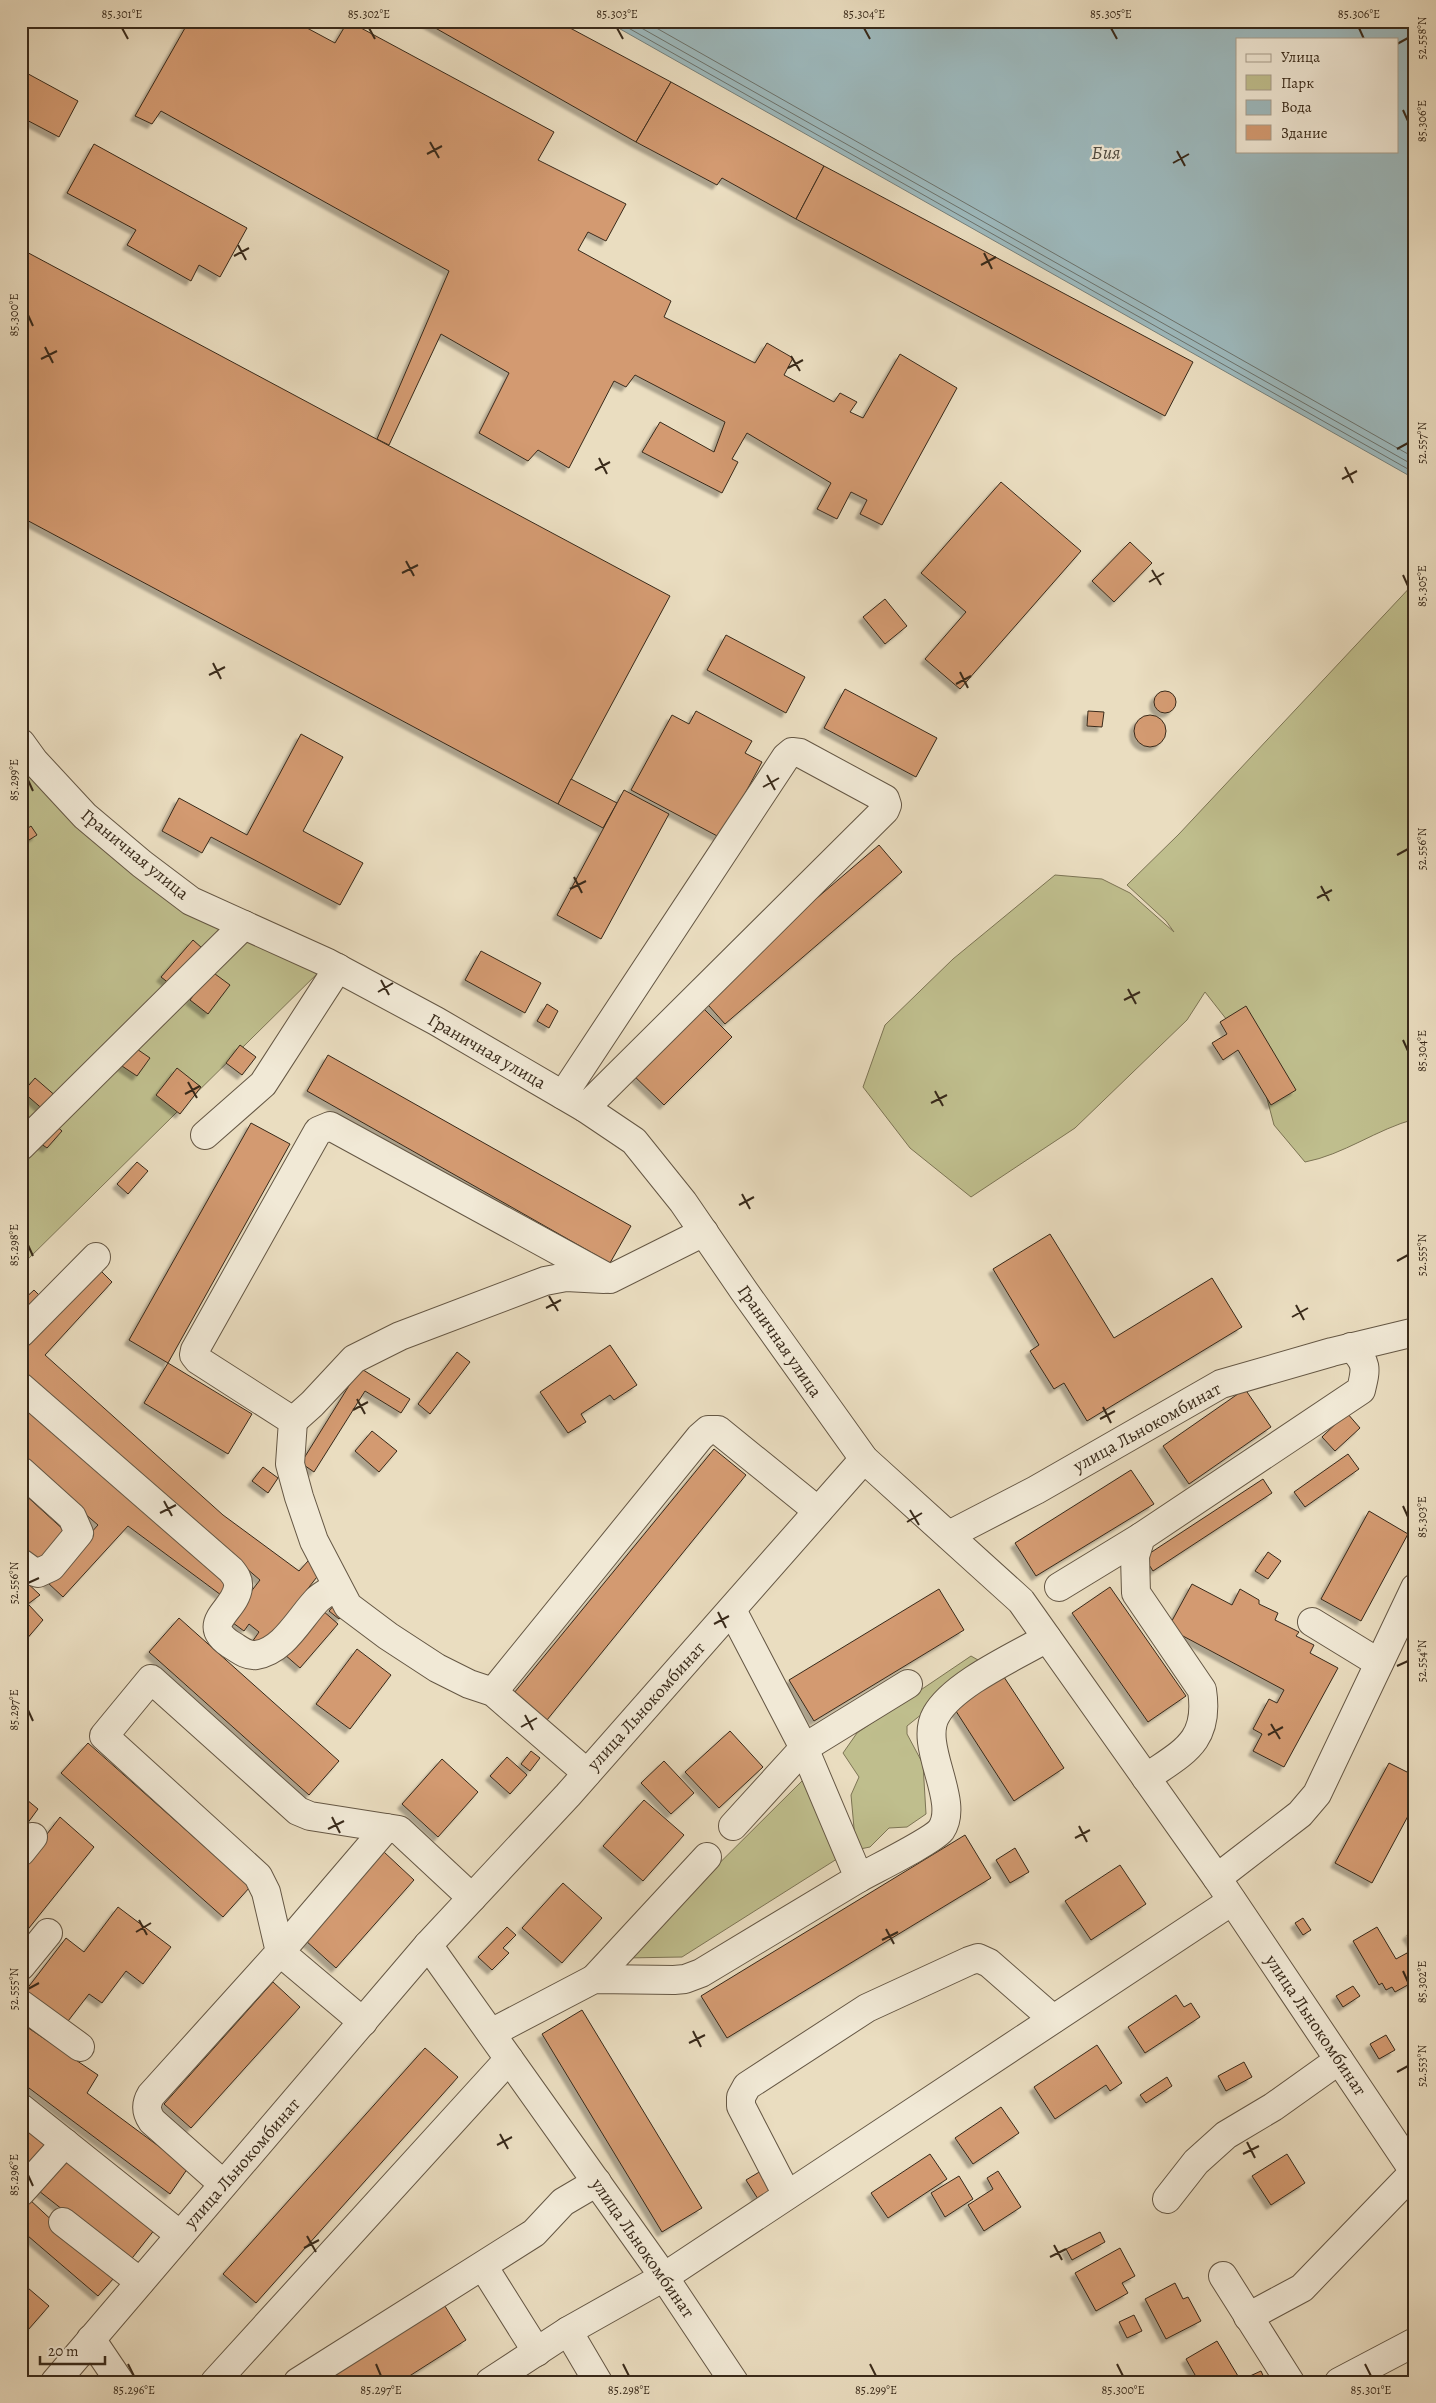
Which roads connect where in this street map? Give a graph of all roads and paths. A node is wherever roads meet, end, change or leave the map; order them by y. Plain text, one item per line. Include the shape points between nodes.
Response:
1 (21, 744) edge
2 (244, 925) junction
3 (338, 968) junction
4 (574, 1102) junction
5 (205, 1135) dead end
6 (21, 1146) edge
7 (704, 1232) junction
8 (96, 1257) dead end
9 (610, 1279) junction
10 (1415, 1332) edge
11 (21, 1333) edge
12 (1351, 1347) junction
13 (21, 1387) edge
14 (293, 1421) junction
15 (864, 1459) junction
16 (21, 1471) edge
17 (818, 1511) junction
18 (949, 1535) junction
19 (1141, 1538) junction
20 (21, 1563) edge
21 (337, 1587) junction
22 (1059, 1587) dead end
23 (1414, 1592) edge
24 (732, 1610) junction
25 (1312, 1622) dead end
26 (1047, 1638) junction
27 (1379, 1663) junction
28 (908, 1684) dead end
29 (493, 1692) junction
30 (804, 1748) junction
31 (587, 1773) junction
32 (1146, 1778) junction
33 (734, 1826) dead end
34 (386, 1828) junction
35 (707, 1857) dead end
36 (859, 1878) junction
37 (1217, 1878) junction
38 (472, 1898) junction
39 (1232, 1901) junction
40 (48, 1933) dead end
41 (428, 1944) junction
42 (280, 1952) junction
43 (21, 1966) edge
44 (594, 1980) junction
45 (21, 2004) edge
46 (1053, 2019) junction
47 (363, 2022) junction
48 (491, 2032) junction
49 (80, 2047) dead end
50 (509, 2059) junction
51 (1339, 2060) junction
52 (21, 2108) edge
53 (65, 2143) junction
54 (1414, 2172) edge
55 (597, 2182) junction
56 (224, 2184) junction
57 (21, 2192) edge
58 (787, 2195) junction
59 (1167, 2198) dead end
60 (63, 2222) dead end
61 (180, 2235) junction
62 (483, 2266) junction
63 (1223, 2276) dead end
64 (664, 2277) junction
65 (140, 2282) junction
66 (1248, 2317) junction
67 (568, 2331) junction
68 (91, 2340) junction
69 (1415, 2342) edge
70 (536, 2352) junction
71 (55, 2382) edge
72 (120, 2382) edge
73 (215, 2382) edge
74 (298, 2382) edge
75 (490, 2382) edge
76 (598, 2382) edge
77 (734, 2382) edge
78 (1290, 2382) edge
79 (1339, 2382) edge

1 - 2 street, Граничная улица via 85,816 142,864 191,901
2 - 3 street, Граничная улица
2 - 6 street
3 - 4 street, Граничная улица
3 - 5 street via 263,1084
4 - 4 street via 885,810 885,799 800,753 792,752 786,757
4 - 7 street, Граничная улица via 634,1141
7 - 9 street
7 - 15 street, Граничная улица
8 - 11 street
9 - 14 street via 566,1277 545,1281 400,1336 354,1359
9 - 14 street via 335,1127 323,1128 318,1131 194,1356
10 - 12 street, улица Льнокомбинат
12 - 18 street, улица Льнокомбинат via 1221,1384 1036,1490
12 - 19 street via 1363,1358 1366,1371 1361,1390
13 - 21 street via 231,1570 238,1587 218,1625 228,1643 245,1653 255,1655 268,1651 281,1642 319,1598
14 - 21 street via 290,1464 314,1541
15 - 17 street, улица Льнокомбинат
15 - 18 street, улица Льнокомбинат
16 - 20 street via 72,1518 79,1533 51,1567 32,1572
17 - 24 street, улица Льнокомбинат
17 - 29 street via 718,1430 708,1430
18 - 26 street, улица Льнокомбинат via 1021,1601
19 - 22 street
19 - 32 street via 1135,1556 1136,1594 1202,1690 1204,1705 1200,1730 1190,1747
21 - 29 street via 348,1606 388,1636 437,1668
23 - 27 street
24 - 30 street
24 - 31 street, улица Льнокомбинат
25 - 27 street
26 - 32 street, улица Льнокомбинат
26 - 36 street via 963,1687 944,1702 930,1732 946,1799 944,1823 934,1836
27 - 37 street via 1317,1794 1300,1814
28 - 30 street
29 - 31 street
30 - 33 street
30 - 36 street
31 - 38 street, улица Льнокомбинат
32 - 37 street, улица Льнокомбинат
34 - 38 street via 399,1830
34 - 42 street
34 - 42 street via 310,1816 298,1811 151,1679 104,1736 258,1876 266,1892
35 - 44 street
36 - 44 street via 701,1973 685,1979
37 - 39 street, улица Льнокомбинат
38 - 41 street, улица Льнокомбинат
39 - 46 street
39 - 51 street, улица Льнокомбинат
40 - 43 street
41 - 47 street, улица Льнокомбинат
41 - 48 street, улица Льнокомбинат
42 - 47 street
42 - 56 street via 151,2095 146,2105 152,2121
44 - 48 street
45 - 49 street
46 - 58 street
46 - 58 street via 989,1963 978,1958 867,2008 747,2086 741,2097 742,2106
47 - 56 street, улица Льнокомбинат
48 - 50 street, улица Льнокомбинат
50 - 55 street, улица Льнокомбинат
50 - 73 street
51 - 54 street, улица Льнокомбинат
51 - 59 street via 1273,2107 1226,2135 1196,2162
52 - 53 street
53 - 57 street
53 - 61 street
54 - 66 street via 1302,2288
55 - 62 street via 563,2202 534,2233
55 - 64 street, улица Льнокомбинат
56 - 61 street, улица Льнокомбинат
58 - 64 street
60 - 65 street
61 - 65 street, улица Льнокомбинат
62 - 70 street
62 - 74 street
63 - 66 street
64 - 67 street
64 - 77 street, улица Льнокомбинат
65 - 68 street, улица Льнокомбинат
66 - 78 street
67 - 70 street
67 - 76 street
68 - 71 street, улица Льнокомбинат
68 - 72 street
69 - 79 street
70 - 75 street

